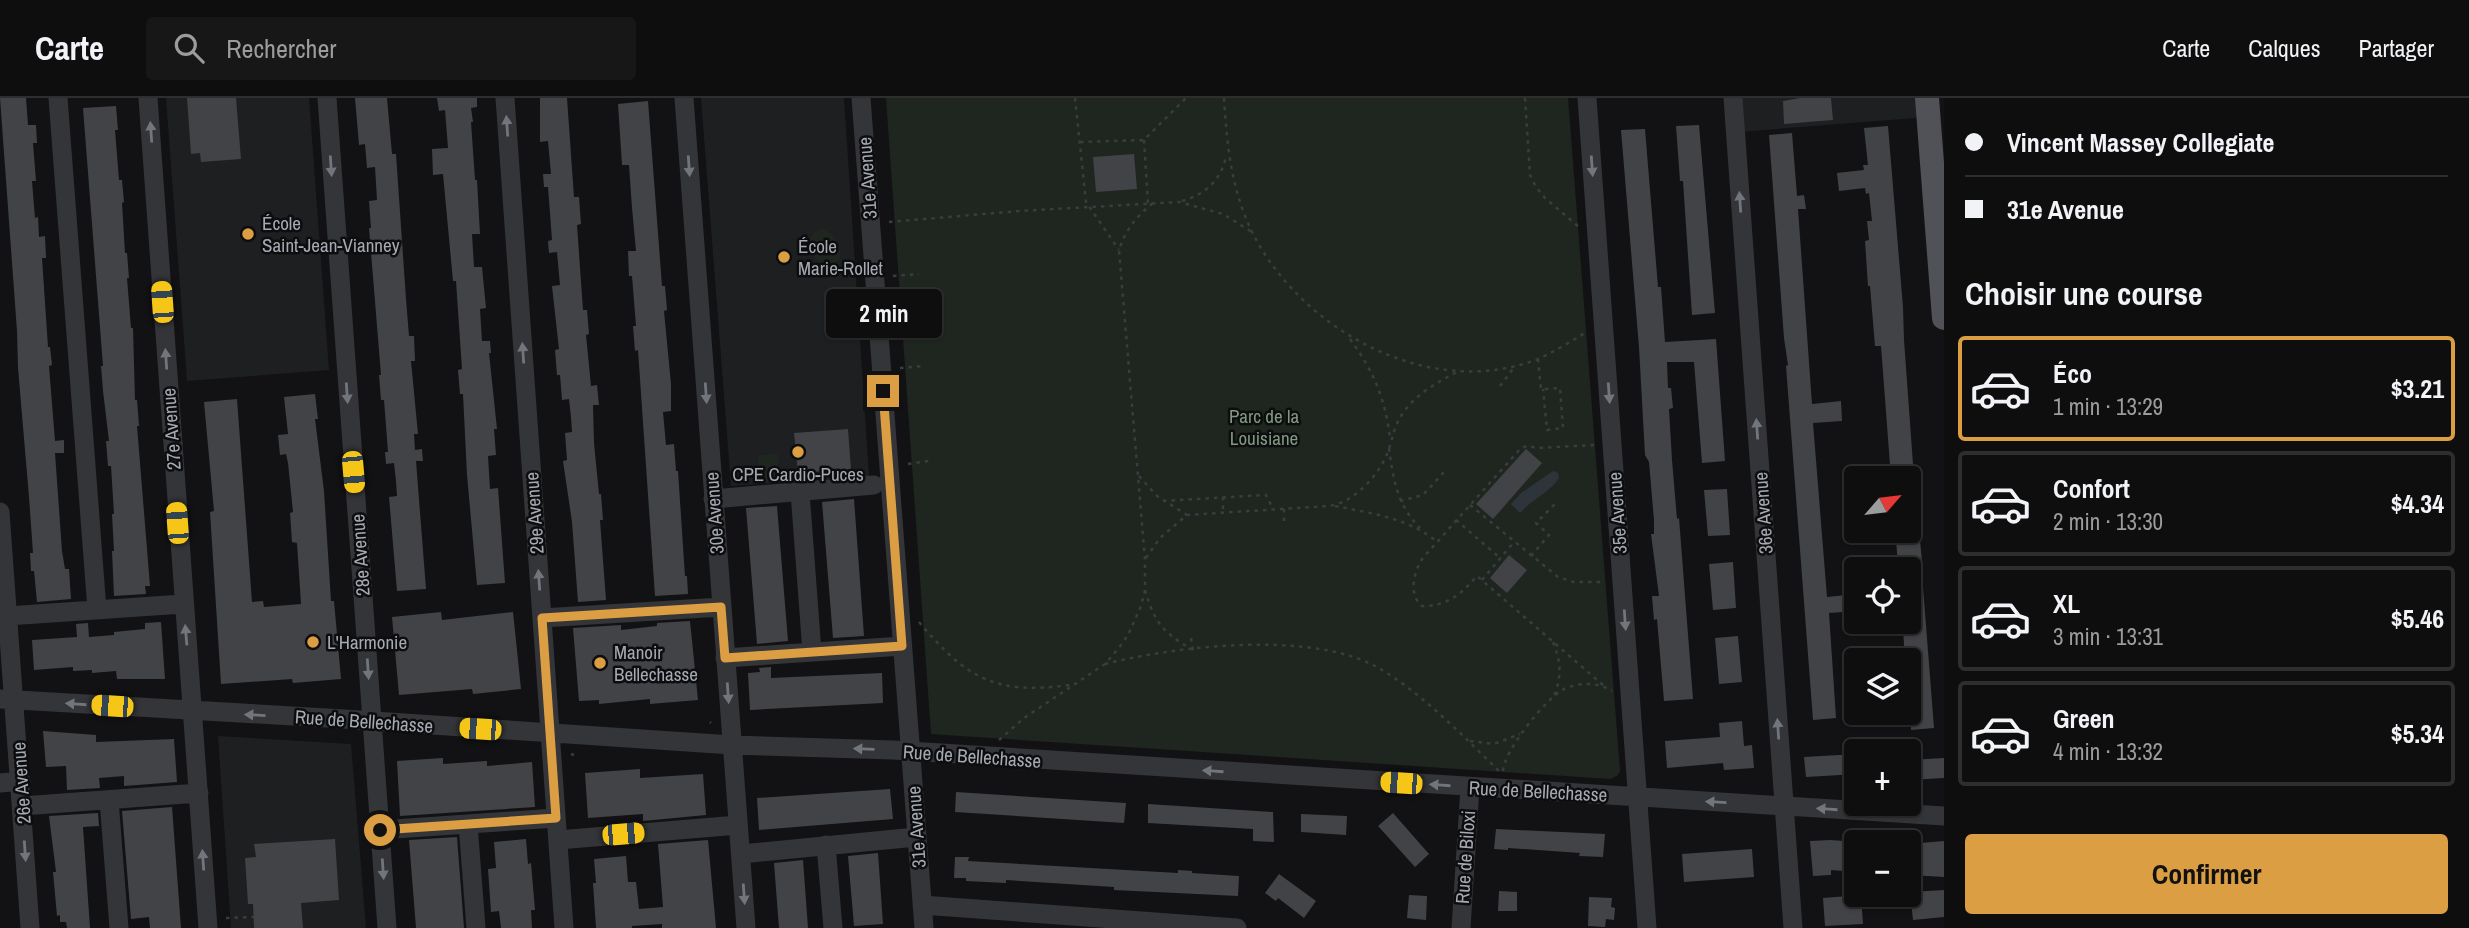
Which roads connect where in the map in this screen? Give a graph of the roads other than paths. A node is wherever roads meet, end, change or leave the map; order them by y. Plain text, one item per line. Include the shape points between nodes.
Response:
1 (58, 98) edge
2 (148, 98) edge
3 (327, 98) edge
4 (505, 98) edge
5 (684, 98) edge
6 (861, 98) edge
7 (1587, 98) edge
8 (1733, 98) edge
9 (1927, 98) edge
10 (1944, 318) edge
11 (874, 485) dead end
12 (800, 492) junction
13 (713, 499) junction
14 (0, 512) edge
15 (3, 592) edge
16 (183, 604) junction
17 (721, 607) junction
18 (97, 610) junction
19 (7, 616) junction
20 (542, 618) junction
21 (902, 646) junction
22 (812, 652) junction
23 (725, 658) junction
24 (7, 699) edge
25 (193, 712) junction
26 (372, 721) junction
27 (550, 734) junction
28 (732, 745) junction
29 (911, 751) junction
30 (21, 781) junction
31 (0, 783) edge
32 (1470, 787) junction
33 (199, 793) junction
34 (1637, 797) junction
35 (109, 800) junction
36 (22, 806) junction
37 (1784, 806) junction
38 (1944, 816) edge
39 (556, 818) junction
40 (468, 824) junction
41 (738, 825) junction
42 (380, 830) junction
43 (916, 837) junction
44 (558, 839) junction
45 (826, 845) junction
46 (740, 854) junction
47 (922, 905) junction
48 (30, 928) edge
49 (119, 928) edge
50 (208, 928) edge
51 (387, 928) edge
52 (476, 928) edge
53 (564, 928) edge
54 (746, 928) edge
55 (833, 928) edge
56 (924, 928) edge
57 (1235, 928) edge
58 (1461, 928) edge
59 (1647, 928) edge
60 (1793, 928) edge

1 - 18 street
16 -> 2 street, 27e Avenue
3 -> 26 street, 28e Avenue
20 -> 4 street, 29e Avenue
5 -> 13 street, 30e Avenue
6 - 21 street, 31e Avenue
7 -> 34 street, 35e Avenue
37 -> 8 street, 36e Avenue
9 - 10 main road
11 - 12 street
12 - 13 street
12 - 22 street
13 - 17 street, 30e Avenue
14 - 15 street, 26e Avenue
15 - 19 street, 26e Avenue
16 - 18 street
25 -> 16 street, 27e Avenue
17 - 20 street
17 - 23 street, 30e Avenue
18 - 19 street
19 - 24 street, 26e Avenue
20 - 27 street, 29e Avenue
21 - 22 street
21 - 29 street, 31e Avenue
22 - 23 street
23 -> 28 street, 30e Avenue
25 -> 24 street, Rue de Bellechasse
24 - 30 street, 26e Avenue
26 -> 25 street, Rue de Bellechasse
25 - 33 street, 27e Avenue
26 - 27 street, Rue de Bellechasse
26 - 42 street, 28e Avenue
27 - 28 street, Rue de Bellechasse
27 - 39 street, 29e Avenue
29 -> 28 street, Rue de Bellechasse
28 - 41 street, 30e Avenue
32 -> 29 street, Rue de Bellechasse
29 - 43 street, 31e Avenue
30 - 31 street
30 - 36 street, 26e Avenue
32 - 34 street, Rue de Bellechasse
32 - 58 street, Rue de Biloxi
33 - 35 street
50 -> 33 street, 27e Avenue
37 -> 34 street, Rue de Bellechasse
34 - 59 street, 35e Avenue
35 - 36 street
35 - 49 street
36 -> 48 street, 26e Avenue
38 -> 37 street, Rue de Bellechasse
37 - 60 street, 36e Avenue
39 - 40 street
39 - 44 street, 29e Avenue
40 - 42 street
40 - 52 street
41 - 44 street
41 - 46 street, 30e Avenue
42 -> 51 street, 28e Avenue
43 - 45 street
43 - 47 street, 31e Avenue
44 - 53 street, 29e Avenue
45 - 46 street
45 - 55 street
46 -> 54 street, 30e Avenue
47 - 56 street, 31e Avenue
47 - 57 street

